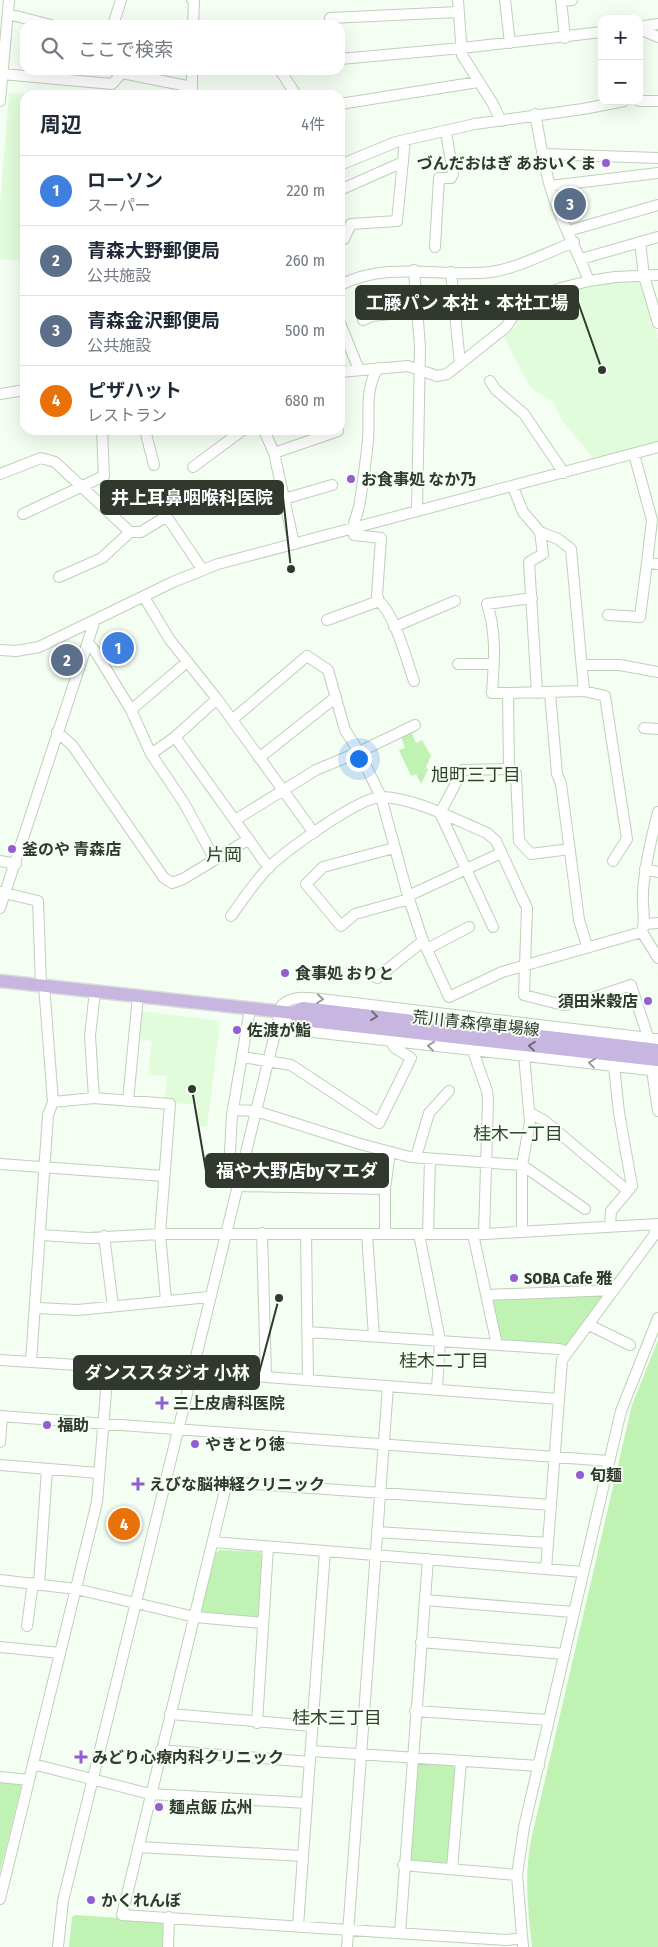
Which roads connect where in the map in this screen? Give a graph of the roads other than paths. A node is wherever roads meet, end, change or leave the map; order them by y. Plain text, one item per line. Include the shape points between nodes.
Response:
1 (121, 0) edge
2 (192, 0) edge
3 (458, 0) edge
4 (505, 0) edge
5 (564, 0) edge
6 (6, 5) edge
7 (458, 12) junction
8 (330, 18) dead end
9 (40, 20) edge
10 (115, 20) edge
11 (193, 20) edge
12 (658, 24) edge
13 (643, 27) edge
14 (643, 30) edge
15 (598, 33) edge
16 (658, 36) edge
17 (565, 38) junction
18 (510, 43) junction
19 (462, 48) junction
20 (2, 58) edge
21 (345, 59) edge
22 (2, 74) junction
23 (120, 75) edge
24 (133, 75) edge
25 (192, 75) edge
26 (283, 75) edge
27 (478, 82) junction
28 (188, 90) edge
29 (192, 90) edge
30 (293, 90) edge
31 (0, 101) edge
32 (643, 101) edge
33 (658, 101) edge
34 (345, 103) edge
35 (606, 105) edge
36 (535, 114) junction
37 (501, 121) junction
38 (446, 132) junction
39 (405, 140) junction
40 (542, 154) junction
41 (658, 158) edge
42 (345, 159) edge
43 (403, 162) junction
44 (658, 173) edge
45 (550, 186) junction
46 (345, 188) edge
47 (658, 205) edge
48 (568, 231) junction
49 (345, 237) edge
50 (658, 237) edge
51 (574, 242) junction
52 (640, 242) junction
53 (435, 247) dead end
54 (581, 259) junction
55 (414, 270) junction
56 (452, 272) junction
57 (658, 275) edge
58 (644, 276) junction
59 (589, 281) junction
60 (345, 283) edge
61 (417, 312) junction
62 (363, 320) dead end
63 (658, 323) edge
64 (345, 336) edge
65 (460, 364) junction
66 (378, 368) junction
67 (419, 368) junction
68 (358, 370) junction
69 (345, 371) edge
70 (490, 380) dead end
71 (20, 391) edge
72 (0, 394) edge
73 (102, 435) edge
74 (146, 435) edge
75 (237, 435) edge
76 (266, 435) edge
77 (326, 435) edge
78 (658, 447) edge
79 (274, 453) junction
80 (634, 454) junction
81 (154, 465) dead end
82 (193, 467) dead end
83 (564, 473) junction
84 (0, 474) edge
85 (332, 485) dead end
86 (81, 487) junction
87 (513, 487) junction
88 (284, 499) junction
89 (417, 511) junction
90 (23, 514) dead end
91 (655, 520) edge
92 (352, 529) junction
93 (130, 532) junction
94 (540, 532) junction
95 (294, 544) junction
96 (647, 564) junction
97 (658, 564) edge
98 (202, 569) junction
99 (59, 577) dead end
100 (144, 597) junction
101 (532, 598) junction
102 (379, 601) junction
103 (455, 601) dead end
104 (608, 616) dead end
105 (95, 620) junction
106 (327, 620) dead end
107 (394, 627) junction
108 (88, 643) junction
109 (0, 650) edge
110 (187, 662) junction
111 (458, 664) dead end
112 (494, 664) junction
113 (582, 665) junction
114 (658, 672) edge
115 (414, 681) dead end
116 (584, 691) junction
117 (508, 693) junction
118 (536, 693) junction
119 (550, 693) junction
120 (336, 697) junction
121 (218, 699) junction
122 (131, 710) junction
123 (232, 720) junction
124 (415, 725) dead end
125 (644, 728) dead end
126 (658, 729) edge
127 (57, 732) junction
128 (175, 737) junction
129 (359, 752) junction
130 (151, 754) junction
131 (259, 758) junction
132 (509, 769) junction
133 (282, 789) junction
134 (381, 797) junction
135 (658, 812) edge
136 (440, 813) junction
137 (235, 820) junction
138 (656, 828) edge
139 (314, 833) junction
140 (249, 839) junction
141 (394, 848) junction
142 (570, 849) junction
143 (501, 853) junction
144 (215, 860) junction
145 (0, 861) edge
146 (613, 861) dead end
147 (16, 864) junction
148 (269, 868) junction
149 (645, 869) junction
150 (466, 870) junction
151 (658, 872) edge
152 (3, 892) edge
153 (409, 898) junction
154 (0, 908) edge
155 (231, 916) dead end
156 (658, 923) edge
157 (470, 927) dead end
158 (493, 927) dead end
159 (643, 928) junction
160 (425, 945) junction
161 (587, 946) junction
162 (658, 958) edge
163 (525, 965) junction
164 (377, 978) dead end
165 (0, 981) edge
166 (43, 985) junction
167 (95, 992) junction
168 (138, 996) junction
169 (250, 1009) junction
170 (279, 1012) junction
171 (653, 1038) edge
172 (390, 1042) junction
173 (658, 1050) edge
174 (473, 1051) junction
175 (524, 1055) junction
176 (615, 1055) junction
177 (243, 1057) junction
178 (269, 1061) junction
179 (656, 1067) edge
180 (449, 1091) dead end
181 (94, 1098) junction
182 (128, 1101) junction
183 (53, 1102) junction
184 (233, 1110) junction
185 (256, 1111) junction
186 (658, 1111) edge
187 (530, 1113) junction
188 (390, 1152) junction
189 (416, 1157) junction
190 (430, 1159) junction
191 (486, 1163) junction
192 (0, 1164) edge
193 (522, 1165) junction
194 (46, 1167) junction
195 (241, 1170) junction
196 (164, 1176) junction
197 (237, 1186) junction
198 (385, 1188) junction
199 (628, 1191) junction
200 (585, 1209) dead end
201 (656, 1224) edge
202 (610, 1226) junction
203 (522, 1232) junction
204 (224, 1233) junction
205 (262, 1233) junction
206 (160, 1234) junction
207 (306, 1234) junction
208 (367, 1234) junction
209 (385, 1234) junction
210 (423, 1234) junction
211 (479, 1234) junction
212 (41, 1235) junction
213 (104, 1236) junction
214 (614, 1290) junction
215 (487, 1295) junction
216 (209, 1297) junction
217 (166, 1300) junction
218 (113, 1306) junction
219 (37, 1308) junction
220 (658, 1318) edge
221 (589, 1326) junction
222 (308, 1332) junction
223 (374, 1336) junction
224 (440, 1340) junction
225 (630, 1344) dead end
226 (497, 1345) junction
227 (568, 1352) junction
228 (0, 1360) edge
229 (31, 1362) junction
230 (191, 1373) junction
231 (266, 1377) junction
232 (308, 1380) junction
233 (388, 1386) junction
234 (437, 1389) junction
235 (559, 1399) junction
236 (1, 1416) edge
237 (103, 1424) junction
238 (178, 1428) junction
239 (0, 1442) edge
240 (383, 1444) junction
241 (556, 1456) junction
242 (609, 1461) junction
243 (0, 1465) edge
244 (47, 1469) junction
245 (100, 1472) junction
246 (380, 1493) junction
247 (551, 1504) junction
248 (377, 1532) junction
249 (213, 1542) junction
250 (548, 1543) junction
251 (268, 1547) junction
252 (325, 1551) junction
253 (375, 1555) junction
254 (428, 1560) junction
255 (546, 1569) junction
256 (583, 1572) junction
257 (0, 1580) edge
258 (36, 1584) junction
259 (76, 1589) junction
260 (425, 1600) junction
261 (134, 1604) junction
262 (574, 1612) junction
263 (195, 1617) junction
264 (263, 1623) junction
265 (27, 1626) dead end
266 (422, 1642) junction
267 (0, 1647) edge
268 (60, 1654) junction
269 (564, 1654) junction
270 (416, 1711) junction
271 (170, 1714) junction
272 (549, 1720) junction
273 (257, 1723) junction
274 (312, 1726) junction
275 (161, 1750) junction
276 (361, 1754) junction
277 (310, 1756) junction
278 (411, 1758) junction
279 (461, 1761) junction
280 (33, 1764) junction
281 (539, 1766) junction
282 (0, 1777) edge
283 (92, 1778) junction
284 (29, 1780) junction
285 (150, 1794) junction
286 (307, 1803) junction
287 (138, 1847) junction
288 (303, 1856) junction
289 (404, 1865) junction
290 (452, 1869) junction
291 (517, 1875) junction
292 (0, 1899) edge
293 (169, 1917) junction
294 (298, 1926) junction
295 (348, 1930) junction
296 (400, 1934) junction
297 (523, 1943) edge
298 (58, 1947) edge
299 (168, 1947) edge
300 (347, 1947) edge

1 - 10 street
2 - 11 street
3 - 7 street
4 - 18 street
5 - 17 street
6 - 9 street
6 - 20 street
7 - 8 street
7 - 19 street
12 - 13 street
14 - 16 street
15 - 17 street
17 - 18 street
18 - 19 street
19 - 21 street
19 - 27 street via 462,55
20 - 22 street
22 - 23 street via 112,84
22 - 31 street
24 - 28 street
25 - 29 street
26 - 30 street
27 - 34 street
27 - 37 street
32 - 33 street
35 - 36 street
36 - 37 street
36 - 40 street
37 - 38 street
38 - 39 street
38 - 53 street via 453,174 451,178 439,178
39 - 42 street
39 - 43 street
40 - 41 street
40 - 45 street
43 - 46 street
43 - 49 street via 397,221 351,224
44 - 45 street
45 - 48 street
47 - 48 street
48 - 51 street
50 - 52 street
51 - 54 street
51 - 56 street via 492,272
52 - 54 street
52 - 58 street
54 - 59 street
55 - 56 street
55 - 60 street via 372,273
55 - 61 street
56 - 65 street
57 - 58 street
58 - 59 street
58 - 63 street
59 - 65 street via 530,300 515,313 506,327
61 - 62 street via 372,316
61 - 67 street
64 - 68 street
65 - 67 street via 447,374 437,376
66 - 67 street
66 - 68 street
66 - 92 street via 368,391 368,439 360,505
67 - 89 street
68 - 69 street
70 - 83 street via 496,390 524,414
71 - 72 street
73 - 86 street via 104,476
74 - 81 street
75 - 82 street
76 - 79 street
77 - 79 street
78 - 80 street
79 - 88 street
80 - 83 street
80 - 91 street
83 - 87 street
84 - 86 street via 47,458
85 - 88 street
86 - 90 street
86 - 93 street
87 - 89 street
87 - 94 street via 523,512
88 - 95 street
89 - 92 street
91 - 96 street
92 - 95 street
92 - 102 street via 354,535 381,538
93 - 98 street via 141,532 164,518 169,520
93 - 99 street via 102,558
94 - 101 street via 543,554 529,562
94 - 113 street via 558,538 571,549
95 - 98 street
96 - 97 street
96 - 104 street via 640,617
98 - 100 street
100 - 105 street
100 - 110 street
101 - 112 street via 487,604 493,621
101 - 118 street
102 - 106 street
102 - 107 street
103 - 107 street
105 - 108 street
105 - 109 street via 39,647
107 - 115 street
108 - 122 street
108 - 127 street
110 - 121 street
110 - 122 street
111 - 112 street
112 - 117 street via 492,693
113 - 114 street via 620,665
113 - 116 street
116 - 119 street
116 - 146 street via 605,696 627,839
117 - 118 street
117 - 132 street
118 - 119 street
119 - 142 street via 557,774
120 - 123 street via 328,670 308,656
120 - 129 street via 345,730
120 - 131 street
121 - 123 street
121 - 128 street
122 - 130 street
123 - 131 street
124 - 129 street
125 - 126 street
127 - 144 street via 76,750 164,878 177,883
127 - 147 street
128 - 130 street
128 - 137 street
129 - 133 street
129 - 134 street
130 - 144 street via 184,803
131 - 133 street
132 - 136 street via 463,770
132 - 142 street via 516,774 519,841 531,854
133 - 137 street
133 - 139 street
134 - 136 street
134 - 139 street via 355,807
134 - 141 street
135 - 138 street
136 - 143 street via 492,836
136 - 150 street
137 - 140 street
138 - 149 street
139 - 148 street
140 - 144 street
140 - 148 street
141 - 153 street
141 - 153 street via 323,867 306,884 341,926 355,914
142 - 161 street via 579,920
143 - 150 street
143 - 163 street via 527,908
145 - 147 street
147 - 152 street
148 - 155 street
149 - 151 street
149 - 159 street
150 - 153 street
150 - 158 street
152 - 154 street
152 - 166 street via 38,902
153 - 160 street
156 - 159 street
157 - 160 street
159 - 161 street
159 - 162 street
160 - 163 street via 449,997
160 - 164 street
161 - 163 street
163 - 171 street via 524,995 563,1005 631,984
165 - 166 main road, 荒川青森停車場線
166 - 167 main road, 荒川青森停車場線
166 - 183 street
167 - 168 main road, 荒川青森停車場線
167 - 181 street via 90,1036
168 - 169 main road, 荒川青森停車場線
168 - 182 street
169 - 170 main road, 荒川青森停車場線
169 - 177 street
170 -> 171 street via 288,999 320,999
170 - 172 street via 289,1025 304,1031
170 - 176 main road, 荒川青森停車場線 via 293,1013 303,1008
170 - 178 street
174 -> 172 street
172 - 178 street via 411,1058 379,1122 291,1065
173 - 176 main road, 荒川青森停車場線
174 - 175 street
174 - 191 street via 487,1092
176 -> 175 street
175 - 187 street
176 - 179 main road, 荒川青森停車場線
176 - 199 street via 619,1113 632,1186
177 - 178 street
177 - 184 street
178 - 185 street
179 - 186 street
180 - 189 street via 429,1112
181 - 182 street
181 - 183 street
182 - 196 street via 170,1104
183 - 194 street via 48,1115
184 - 185 street
184 - 195 street via 229,1170
185 - 188 street
185 - 195 street
187 - 193 street
187 - 199 street via 545,1121
188 - 189 street
188 - 198 street
189 - 190 street
190 - 191 street
190 - 210 street
191 - 193 street
191 - 211 street
192 - 194 street
193 - 200 street
193 - 203 street
194 - 196 street
194 - 212 street
195 - 197 street
196 - 206 street
197 - 198 street
197 - 204 street
198 - 209 street
199 - 202 street via 611,1211
201 - 202 street
201 - 214 street via 656,1234
202 - 203 street
203 - 211 street
204 - 205 street
204 - 206 street
204 - 216 street
205 - 207 street
205 - 231 street
206 - 213 street
206 - 217 street
207 - 208 street
207 - 222 street
208 - 209 street
208 - 223 street
209 - 210 street
210 - 211 street
210 - 224 street
211 - 215 street
212 - 213 street
212 - 219 street
213 - 218 street
214 - 215 street
214 - 221 street
215 - 226 street
216 - 217 street
216 - 230 street
217 - 218 street
218 - 219 street via 78,1310
219 - 229 street
220 - 242 street via 631,1381
221 - 225 street
221 - 227 street
222 - 223 street
222 - 232 street
223 - 224 street
224 - 226 street
224 - 234 street
226 - 227 street
227 - 235 street via 562,1360
228 - 229 street
229 - 237 street via 108,1366
230 - 231 street
230 - 238 street
231 - 232 street
232 - 233 street
233 - 234 street
233 - 240 street
234 - 235 street
235 - 241 street
236 - 237 street
236 - 239 street
237 - 238 street
237 - 245 street
238 - 240 street
238 - 261 street
240 - 241 street
240 - 246 street
241 - 242 street
241 - 247 street
242 - 256 street
243 - 244 street
244 - 245 street
244 - 258 street
245 - 259 street via 98,1502
246 - 247 street
246 - 248 street
246 - 249 street via 228,1482
247 - 250 street
248 - 250 street
248 - 253 street
249 - 251 street
249 - 263 street
250 - 255 street
251 - 252 street
251 - 264 street
252 - 253 street
252 - 274 street
253 - 254 street
253 - 276 street
254 - 255 street
254 - 260 street
255 - 256 street
256 - 262 street
257 - 258 street
258 - 259 street
258 - 265 street
259 - 261 street
259 - 268 street
260 - 262 street
260 - 266 street
261 - 263 street
261 - 283 street
262 - 269 street
263 - 264 street
263 - 271 street
264 - 273 street
266 - 269 street
266 - 270 street
267 - 268 street
268 - 280 street
269 - 272 street
270 - 272 street
270 - 278 street
271 - 273 street
271 - 275 street
272 - 281 street
273 - 274 street
274 - 277 street
275 - 277 street
275 - 285 street
276 - 277 street
276 - 278 street
276 - 295 street
277 - 286 street
278 - 279 street
278 - 289 street
279 - 281 street
279 - 290 street
280 - 283 street
280 - 284 street
281 - 291 street
282 - 284 street
283 - 285 street
283 - 298 street via 63,1901
284 - 292 street
285 - 286 street
285 - 287 street
286 - 288 street
287 - 288 street
287 - 293 street via 122,1915
288 - 294 street
289 - 290 street
289 - 296 street
290 - 291 street
291 - 297 street
293 - 294 street
293 - 299 street
294 - 295 street
295 - 296 street
295 - 300 street
296 - 297 street

